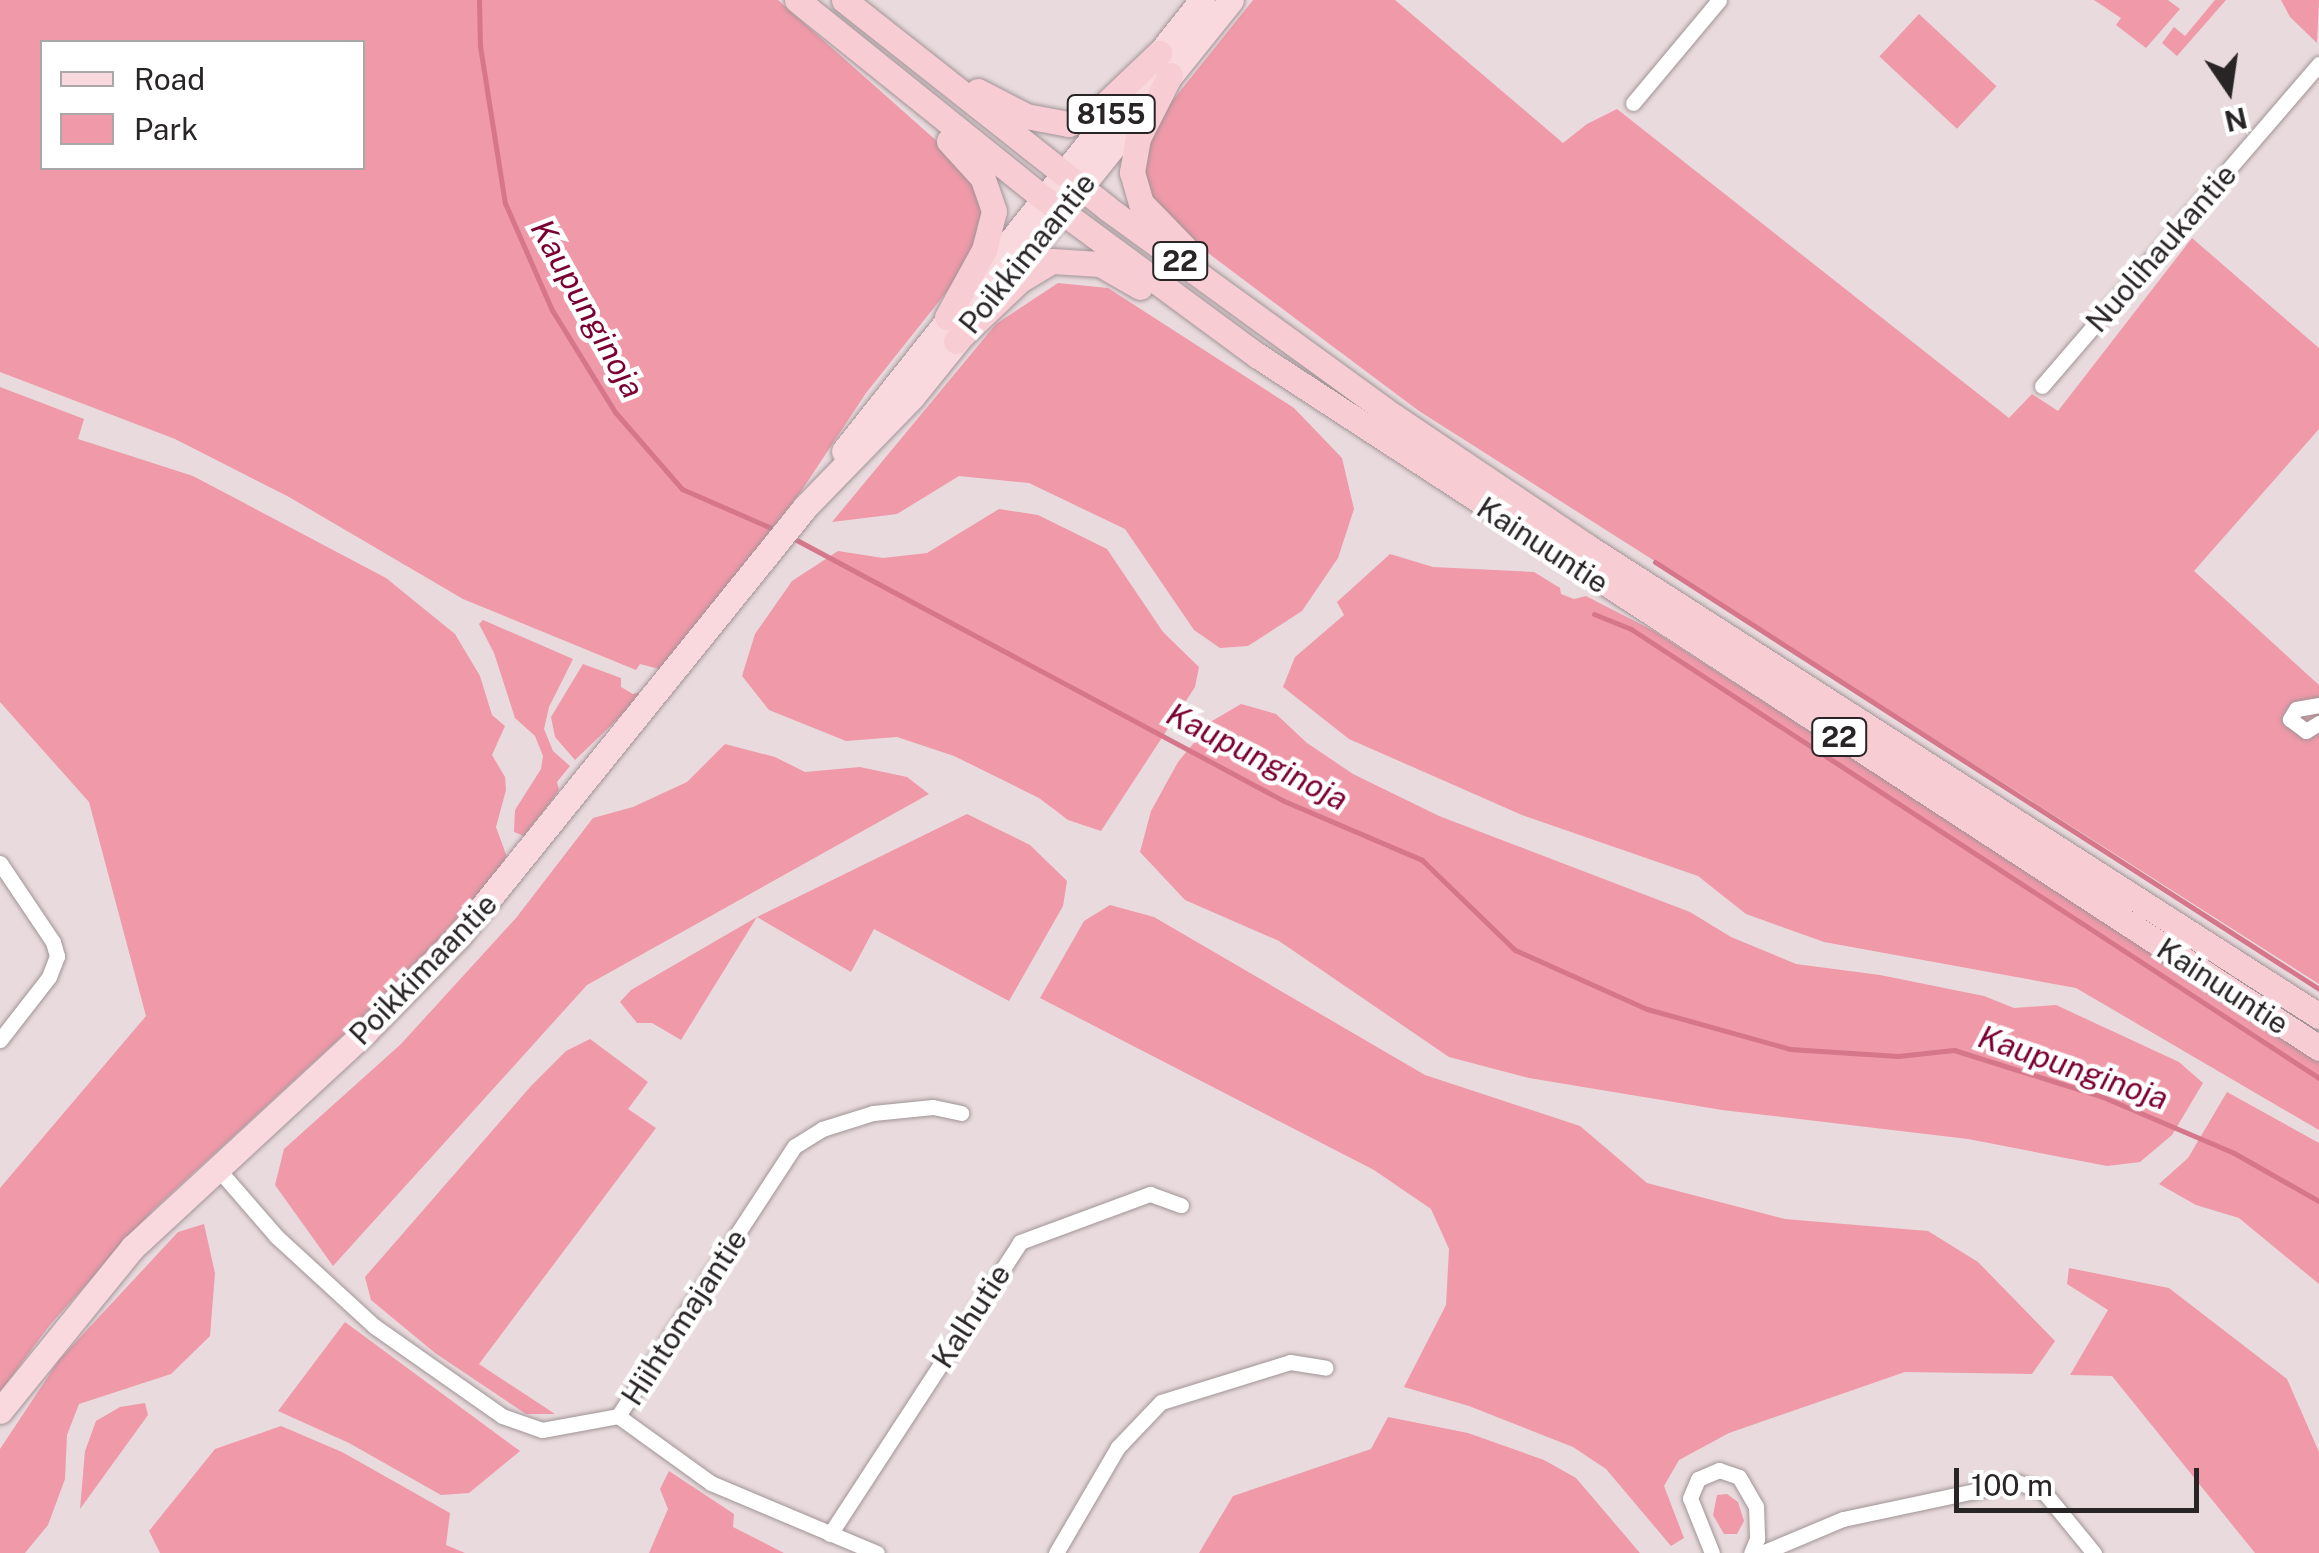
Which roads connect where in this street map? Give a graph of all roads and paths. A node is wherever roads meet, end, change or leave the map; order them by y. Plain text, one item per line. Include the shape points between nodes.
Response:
1 (798, 0) edge
2 (844, 0) edge
3 (1202, 0) edge
4 (1231, 0) edge
5 (1719, 0) edge
6 (883, 32) junction
7 (860, 53) junction
8 (1165, 64) junction
9 (2319, 64) edge
10 (1632, 103) dead end
11 (1070, 180) junction
12 (1052, 204) junction
13 (952, 329) junction
14 (1222, 330) junction
15 (1281, 334) junction
16 (2042, 386) dead end
17 (2319, 704) edge
18 (2319, 723) edge
19 (0, 863) edge
20 (2319, 1016) edge
21 (0, 1040) edge
22 (2319, 1048) edge
23 (961, 1113) dead end
24 (218, 1168) junction
25 (1181, 1205) dead end
26 (1326, 1368) dead end
27 (0, 1411) edge
28 (618, 1416) junction
29 (830, 1534) junction
30 (877, 1553) edge
31 (1056, 1553) edge
32 (1712, 1553) edge
33 (1751, 1553) edge
34 (1762, 1553) edge
35 (2094, 1553) edge

1 - 7 highway, Kainuuntie / 22
2 - 6 highway, Kainuuntie / 22
3 - 8 main road, Poikkimaantie / 8155
4 - 8 main road, Poikkimaantie / 8155
5 - 10 street
6 - 8 highway via 1000,104 1048,124 1082,120
6 - 11 highway, Kainuuntie / 22
7 - 12 highway, Kainuuntie / 22
7 - 13 highway via 970,162 990,192 992,228
8 - 11 main road, Poikkimaantie / 8155
8 - 15 highway via 1133,153 1134,188 1152,218
9 - 16 street, Nuolihaukantie
11 - 12 main road, Poikkimaantie
11 - 15 highway, Kainuuntie / 22
12 - 13 main road, Poikkimaantie
12 - 14 highway, Kainuuntie / 22
13 - 14 highway via 1036,268 1068,259 1100,264
13 - 24 main road, Poikkimaantie via 875,407 810,501 458,937
14 - 22 highway, Kainuuntie / 22
15 - 20 highway, Kainuuntie / 22 via 1586,546
17 - 18 street via 2296,709 2290,719 2306,730
19 - 21 street via 57,956 49,977
23 - 28 street, Hiihtomajantie via 933,1107 873,1113 794,1146
24 - 27 main road, Poikkimaantie via 133,1246
24 - 28 street, Hiihtomajantie via 276,1236 374,1326 502,1416 542,1430
25 - 29 street, Kalhutie via 1141,1196 1020,1242
26 - 31 street via 1290,1362 1161,1402 1118,1447
28 - 29 street via 711,1483
29 - 30 street
32 - 33 street via 1690,1498 1698,1479 1719,1470 1739,1478 1756,1506 1758,1539
34 - 35 street via 1842,1518 2018,1482 2044,1492

